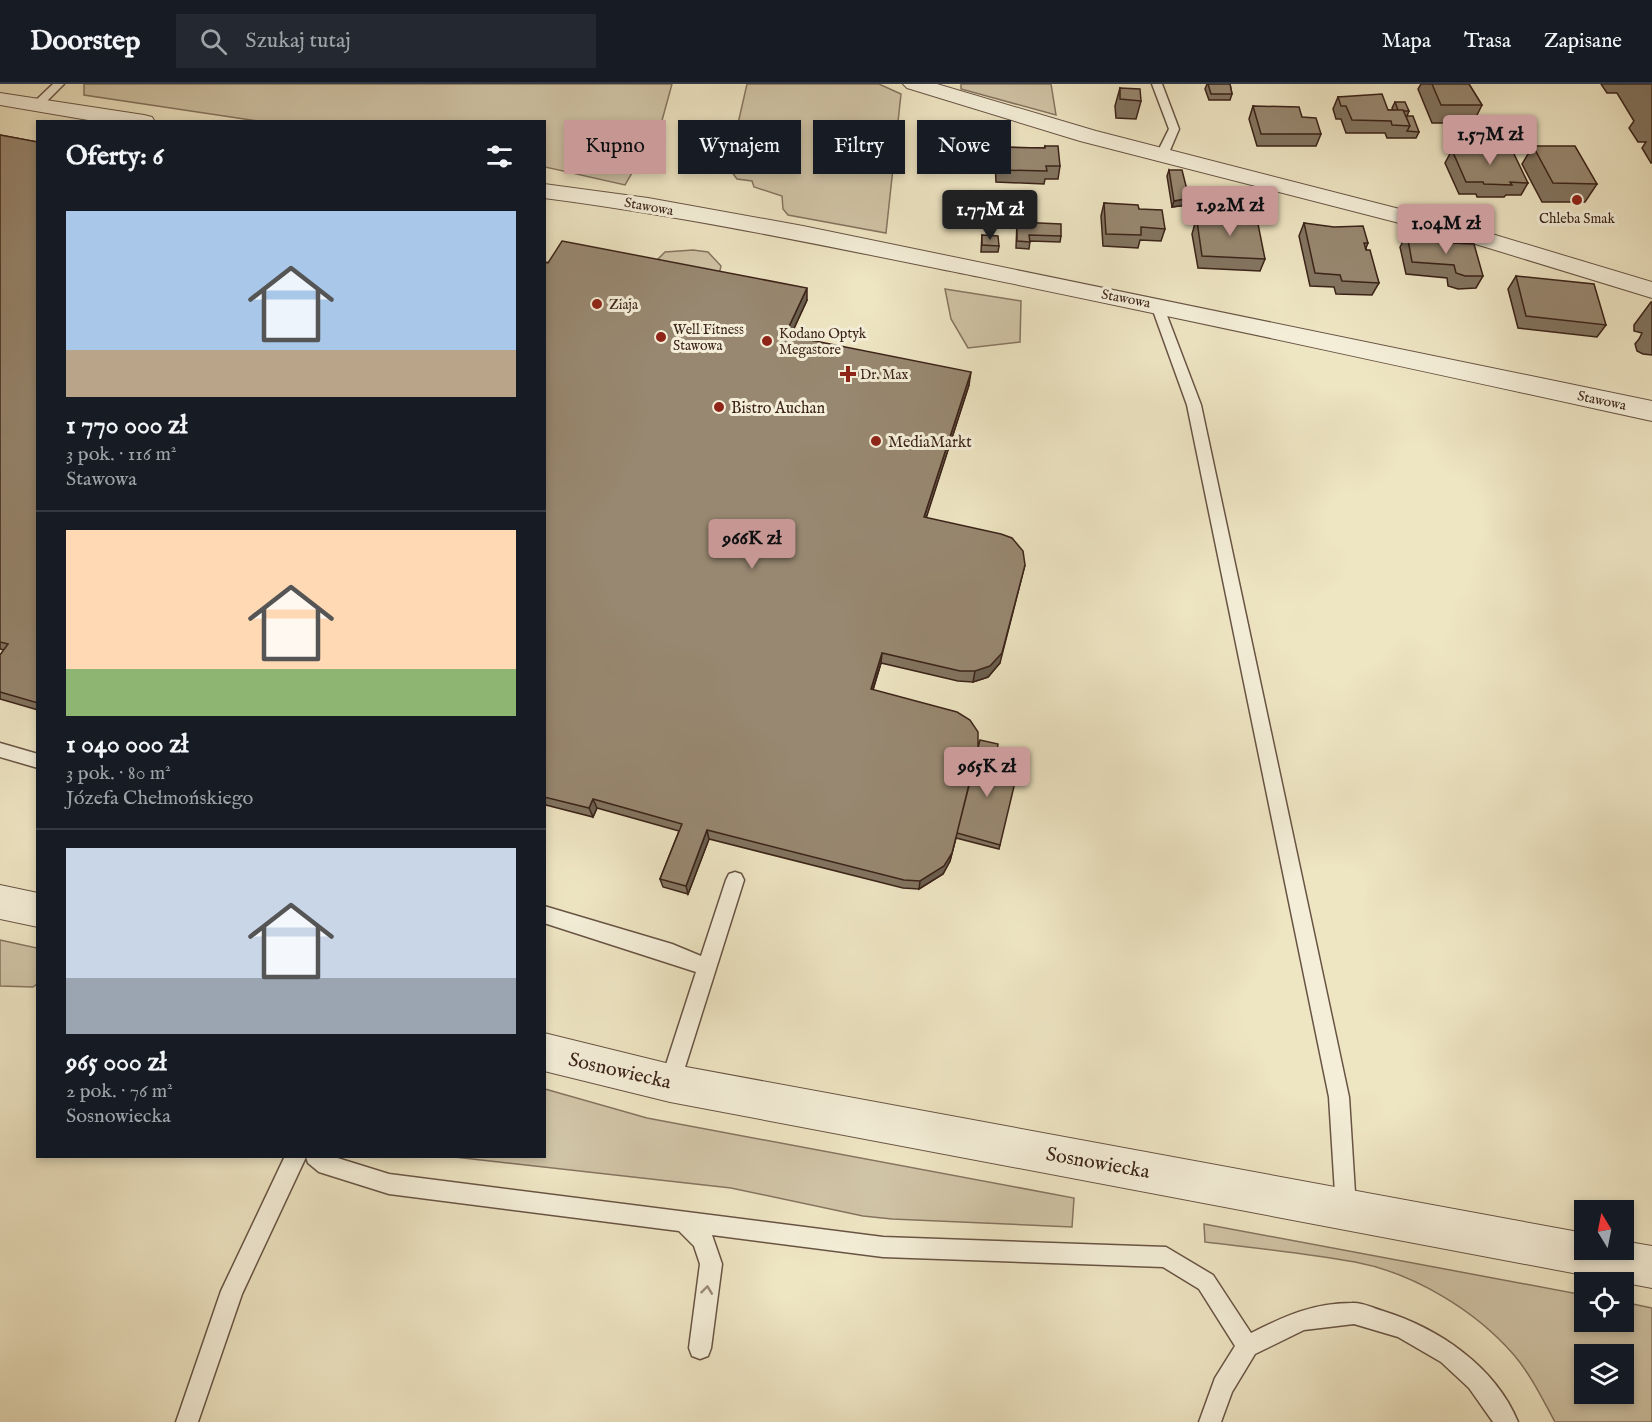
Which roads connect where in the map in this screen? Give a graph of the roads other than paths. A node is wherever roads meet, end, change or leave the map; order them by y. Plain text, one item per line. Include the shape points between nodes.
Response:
1 (59, 84) edge
2 (914, 84) edge
3 (1157, 84) edge
4 (0, 99) edge
5 (37, 105) junction
6 (131, 120) edge
7 (1162, 154) junction
8 (546, 184) edge
9 (546, 190) edge
10 (598, 197) junction
11 (1652, 290) edge
12 (1157, 304) junction
13 (1652, 411) edge
14 (0, 750) edge
15 (36, 760) edge
16 (735, 880) dead end
17 (0, 902) edge
18 (36, 910) edge
19 (546, 915) edge
20 (707, 967) junction
21 (546, 1053) edge
22 (670, 1083) junction
23 (295, 1158) edge
24 (317, 1158) edge
25 (1346, 1209) junction
26 (681, 1220) junction
27 (1652, 1267) edge
28 (1246, 1346) junction
29 (700, 1348) dead end
30 (187, 1422) edge
31 (1210, 1422) edge
32 (1507, 1422) edge

1 - 5 lane
2 - 7 street
3 - 7 lane via 1174,129
4 - 5 street
5 - 6 street
7 - 11 street via 1454,230
8 - 10 street, Stawowa
9 - 10 street, Stawowa
10 - 12 street, Stawowa
12 - 13 street, Stawowa
12 - 25 lane via 1194,405 1331,1055 1339,1097
14 - 15 lane
16 - 20 lane
17 - 18 street
19 - 20 lane
20 - 22 lane
21 - 22 street, Sosnowiecka
22 - 25 street, Sosnowiecka
23 - 30 lane via 232,1291
24 - 26 lane via 326,1165 389,1184
25 - 27 street, Sosnowiecka
26 - 28 lane via 883,1246 1166,1257 1206,1282
29 -> 26 lane via 710,1257 702,1236
28 - 31 lane via 1223,1386
28 - 32 lane via 1303,1319 1354,1313 1402,1328 1449,1354 1477,1380

